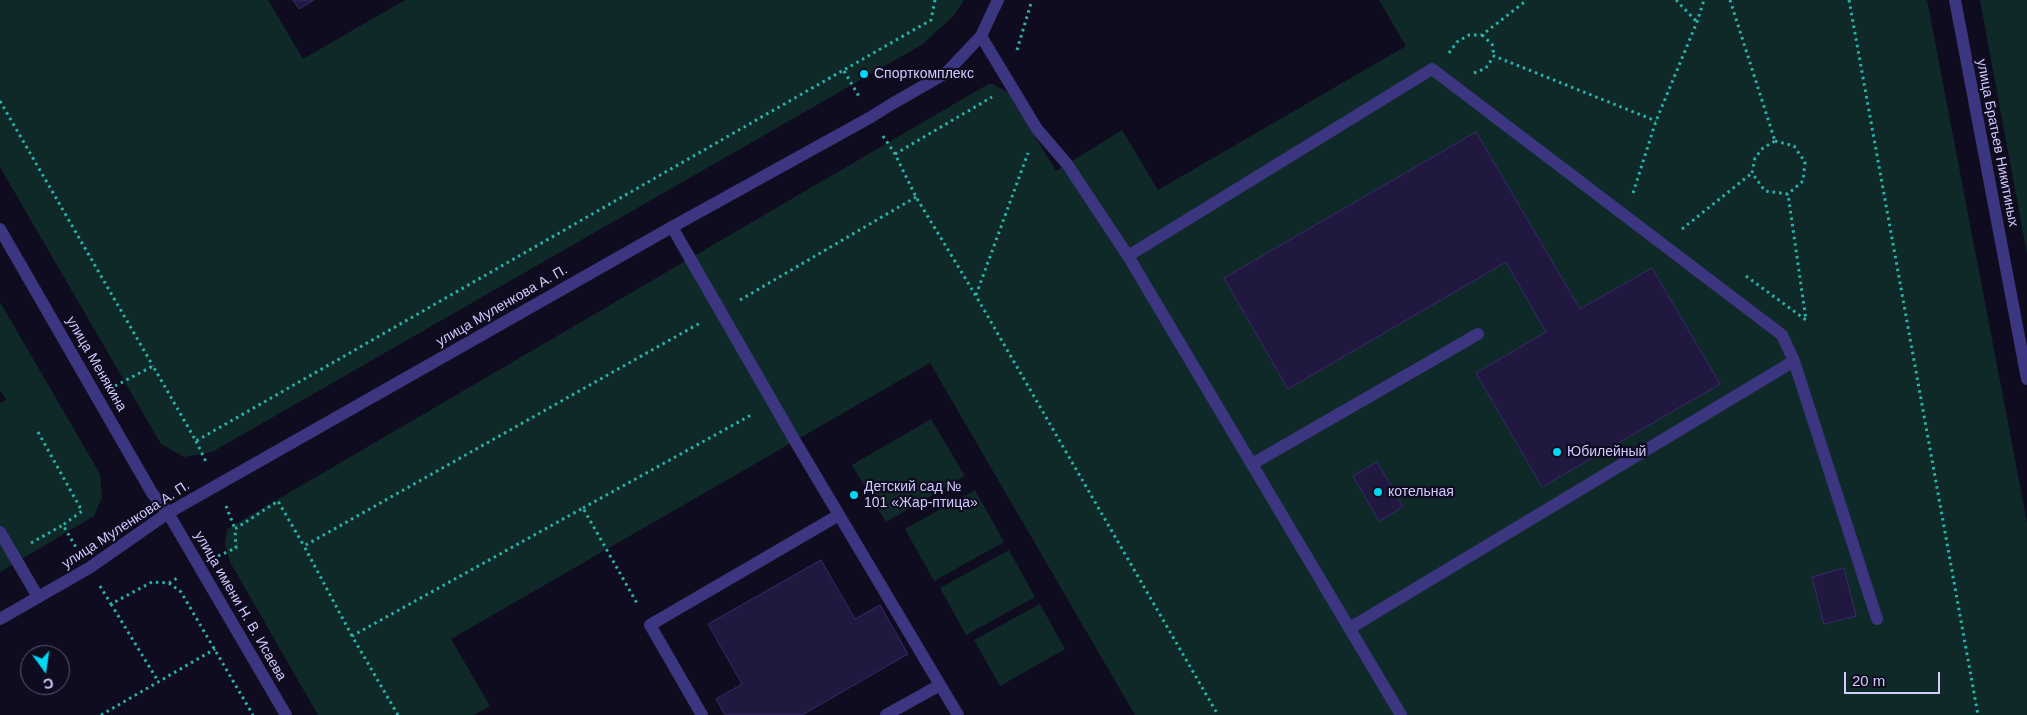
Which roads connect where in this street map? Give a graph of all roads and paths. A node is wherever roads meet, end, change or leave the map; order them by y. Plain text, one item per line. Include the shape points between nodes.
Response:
1 (935, 0) edge
2 (998, 0) edge
3 (1032, 0) edge
4 (1527, 0) edge
5 (1676, 0) edge
6 (1704, 0) edge
7 (1730, 0) edge
8 (1849, 0) edge
9 (1955, 0) edge
10 (1697, 22) junction
11 (1482, 35) junction
12 (981, 36) junction
13 (1448, 54) dead end
14 (1494, 56) junction
15 (844, 71) junction
16 (1473, 73) dead end
17 (1008, 81) junction
18 (0, 101) edge
19 (871, 118) junction
20 (1656, 121) junction
21 (1037, 129) junction
22 (1776, 141) junction
23 (895, 154) junction
24 (1752, 173) junction
25 (1788, 194) junction
26 (916, 196) junction
27 (1640, 198) dead end
28 (1675, 224) dead end
29 (672, 227) junction
30 (0, 229) edge
31 (1682, 229) junction
32 (1690, 234) dead end
33 (1128, 256) junction
34 (1744, 274) dead end
35 (976, 296) junction
36 (720, 312) junction
37 (1478, 334) dead end
38 (1794, 361) junction
39 (153, 366) junction
40 (2027, 379) edge
41 (96, 395) junction
42 (774, 402) junction
43 (1252, 464) junction
44 (583, 508) junction
45 (168, 513) junction
46 (839, 515) junction
47 (0, 532) edge
48 (169, 583) dead end
49 (38, 598) junction
50 (112, 604) dead end
51 (0, 619) edge
52 (1876, 619) dead end
53 (650, 625) junction
54 (1350, 628) junction
55 (352, 636) junction
56 (215, 649) junction
57 (158, 681) junction
58 (940, 686) junction
59 (101, 715) edge
60 (253, 715) edge
61 (286, 715) edge
62 (398, 715) edge
63 (702, 715) edge
64 (886, 715) edge
65 (958, 715) edge
66 (1218, 715) edge
67 (1401, 715) edge
68 (1978, 715) edge

1 - 15 path via 932,20
2 - 12 street, улица Муленкова А. П.
3 - 17 path
4 - 11 path
5 - 10 path
6 - 10 path
7 - 22 path
8 - 68 path
9 - 40 street, улица Братьев Никитиных
10 - 20 path
11 - 13 path via 1469,35 1457,42
11 - 14 path via 1492,44
12 - 17 street
12 - 19 street, улица Муленкова А. П. via 946,72
14 - 16 path via 1486,68
14 - 20 path
15 - 19 path
15 - 39 path via 196,442
17 - 21 street
17 - 23 path via 1000,93
18 - 39 path
19 - 23 path
19 - 29 street, улица Муленкова А. П.
20 - 27 path via 1633,193
21 - 33 street via 1068,164
21 - 35 path
22 - 24 path via 1763,148 1755,158
22 - 25 path via 1794,146 1805,162 1803,181
23 - 26 path
24 - 25 path via 1765,192
24 - 31 path
25 - 34 path via 1806,320
26 - 35 path
26 - 36 path
28 - 31 path
29 - 36 street
29 - 45 street, улица Муленкова А. П.
30 - 41 street, улица Менякина
31 - 32 path
33 - 38 street via 1432,69 1782,335
33 - 43 street
35 - 66 path
36 - 42 street
36 - 55 path via 304,546
37 - 43 street
38 - 52 street
38 - 54 street
39 - 41 path
41 - 45 street, улица Менякина via 152,493
42 - 44 path
42 - 46 street
43 - 54 street
44 - 53 path
44 - 55 path
45 - 49 street, улица Муленкова А. П.
45 - 61 street, улица имени Н. В. Исаева
46 - 53 street
46 - 58 street
47 - 49 street
48 - 56 path via 181,592
49 - 51 street, улица Муленкова А. П.
50 - 57 path
53 - 63 street
54 - 67 street
55 - 62 path
56 - 57 path
56 - 60 path
57 - 59 path
58 - 64 street
58 - 65 street

